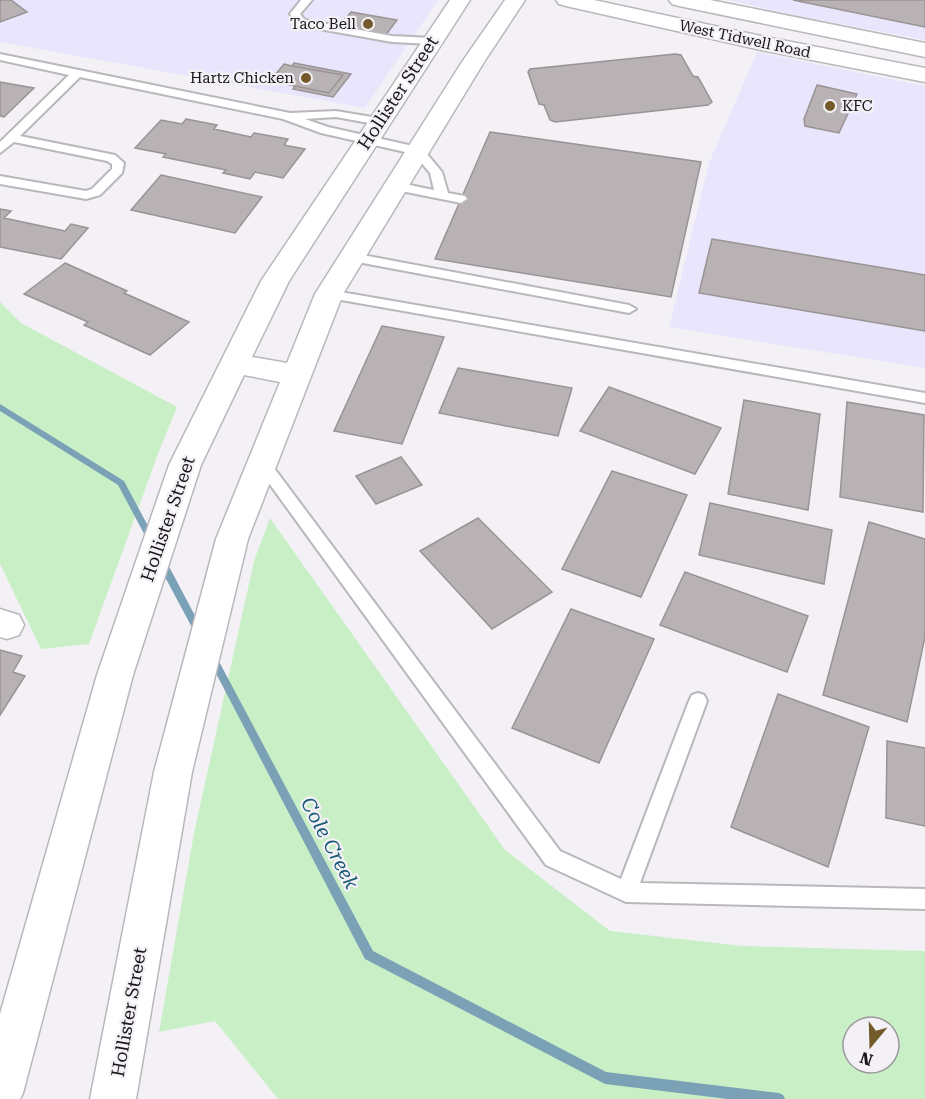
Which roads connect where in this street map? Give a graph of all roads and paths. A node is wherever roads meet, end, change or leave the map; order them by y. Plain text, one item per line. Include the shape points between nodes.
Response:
1 (307, 0) edge
2 (460, 0) edge
3 (515, 0) edge
4 (566, 0) edge
5 (679, 0) edge
6 (432, 41) junction
7 (925, 50) edge
8 (0, 57) edge
9 (77, 73) junction
10 (925, 75) edge
11 (286, 116) junction
12 (374, 131) junction
13 (11, 138) junction
14 (0, 149) edge
15 (418, 151) junction
16 (0, 180) edge
17 (395, 186) junction
18 (442, 195) junction
19 (461, 199) dead end
20 (352, 257) junction
21 (329, 294) junction
22 (630, 309) dead end
23 (235, 363) junction
24 (297, 375) junction
25 (925, 398) edge
26 (263, 464) junction
27 (698, 700) dead end
28 (626, 892) junction
29 (925, 899) edge
30 (0, 1093) edge
31 (113, 1099) edge

1 - 6 lane via 295,15 301,24 392,39
2 - 6 main road, Hollister Street
3 - 15 main road, Hollister Street
4 - 10 main road, West Tidwell Road
5 - 7 main road, West Tidwell Road
6 - 12 main road, Hollister Street
8 - 9 lane
9 - 11 lane
9 - 13 lane
11 - 12 lane via 325,130
11 - 12 lane via 336,114
12 - 15 lane
12 - 23 main road, Hollister Street via 275,281
13 - 14 lane
13 - 16 lane via 111,158 118,163 118,170 96,192 86,195
15 - 17 main road, Hollister Street
15 - 18 lane via 436,172
17 - 18 lane
17 - 20 main road, Hollister Street
18 - 19 lane
20 - 21 main road, Hollister Street
20 - 22 lane
21 - 24 main road, Hollister Street
21 - 25 lane
23 - 24 main road
23 - 30 main road, Hollister Street via 185,465 115,675
24 - 26 main road, Hollister Street
26 - 28 lane via 553,858
26 - 31 main road, Hollister Street via 232,540 173,772
27 - 28 lane
28 - 29 lane

